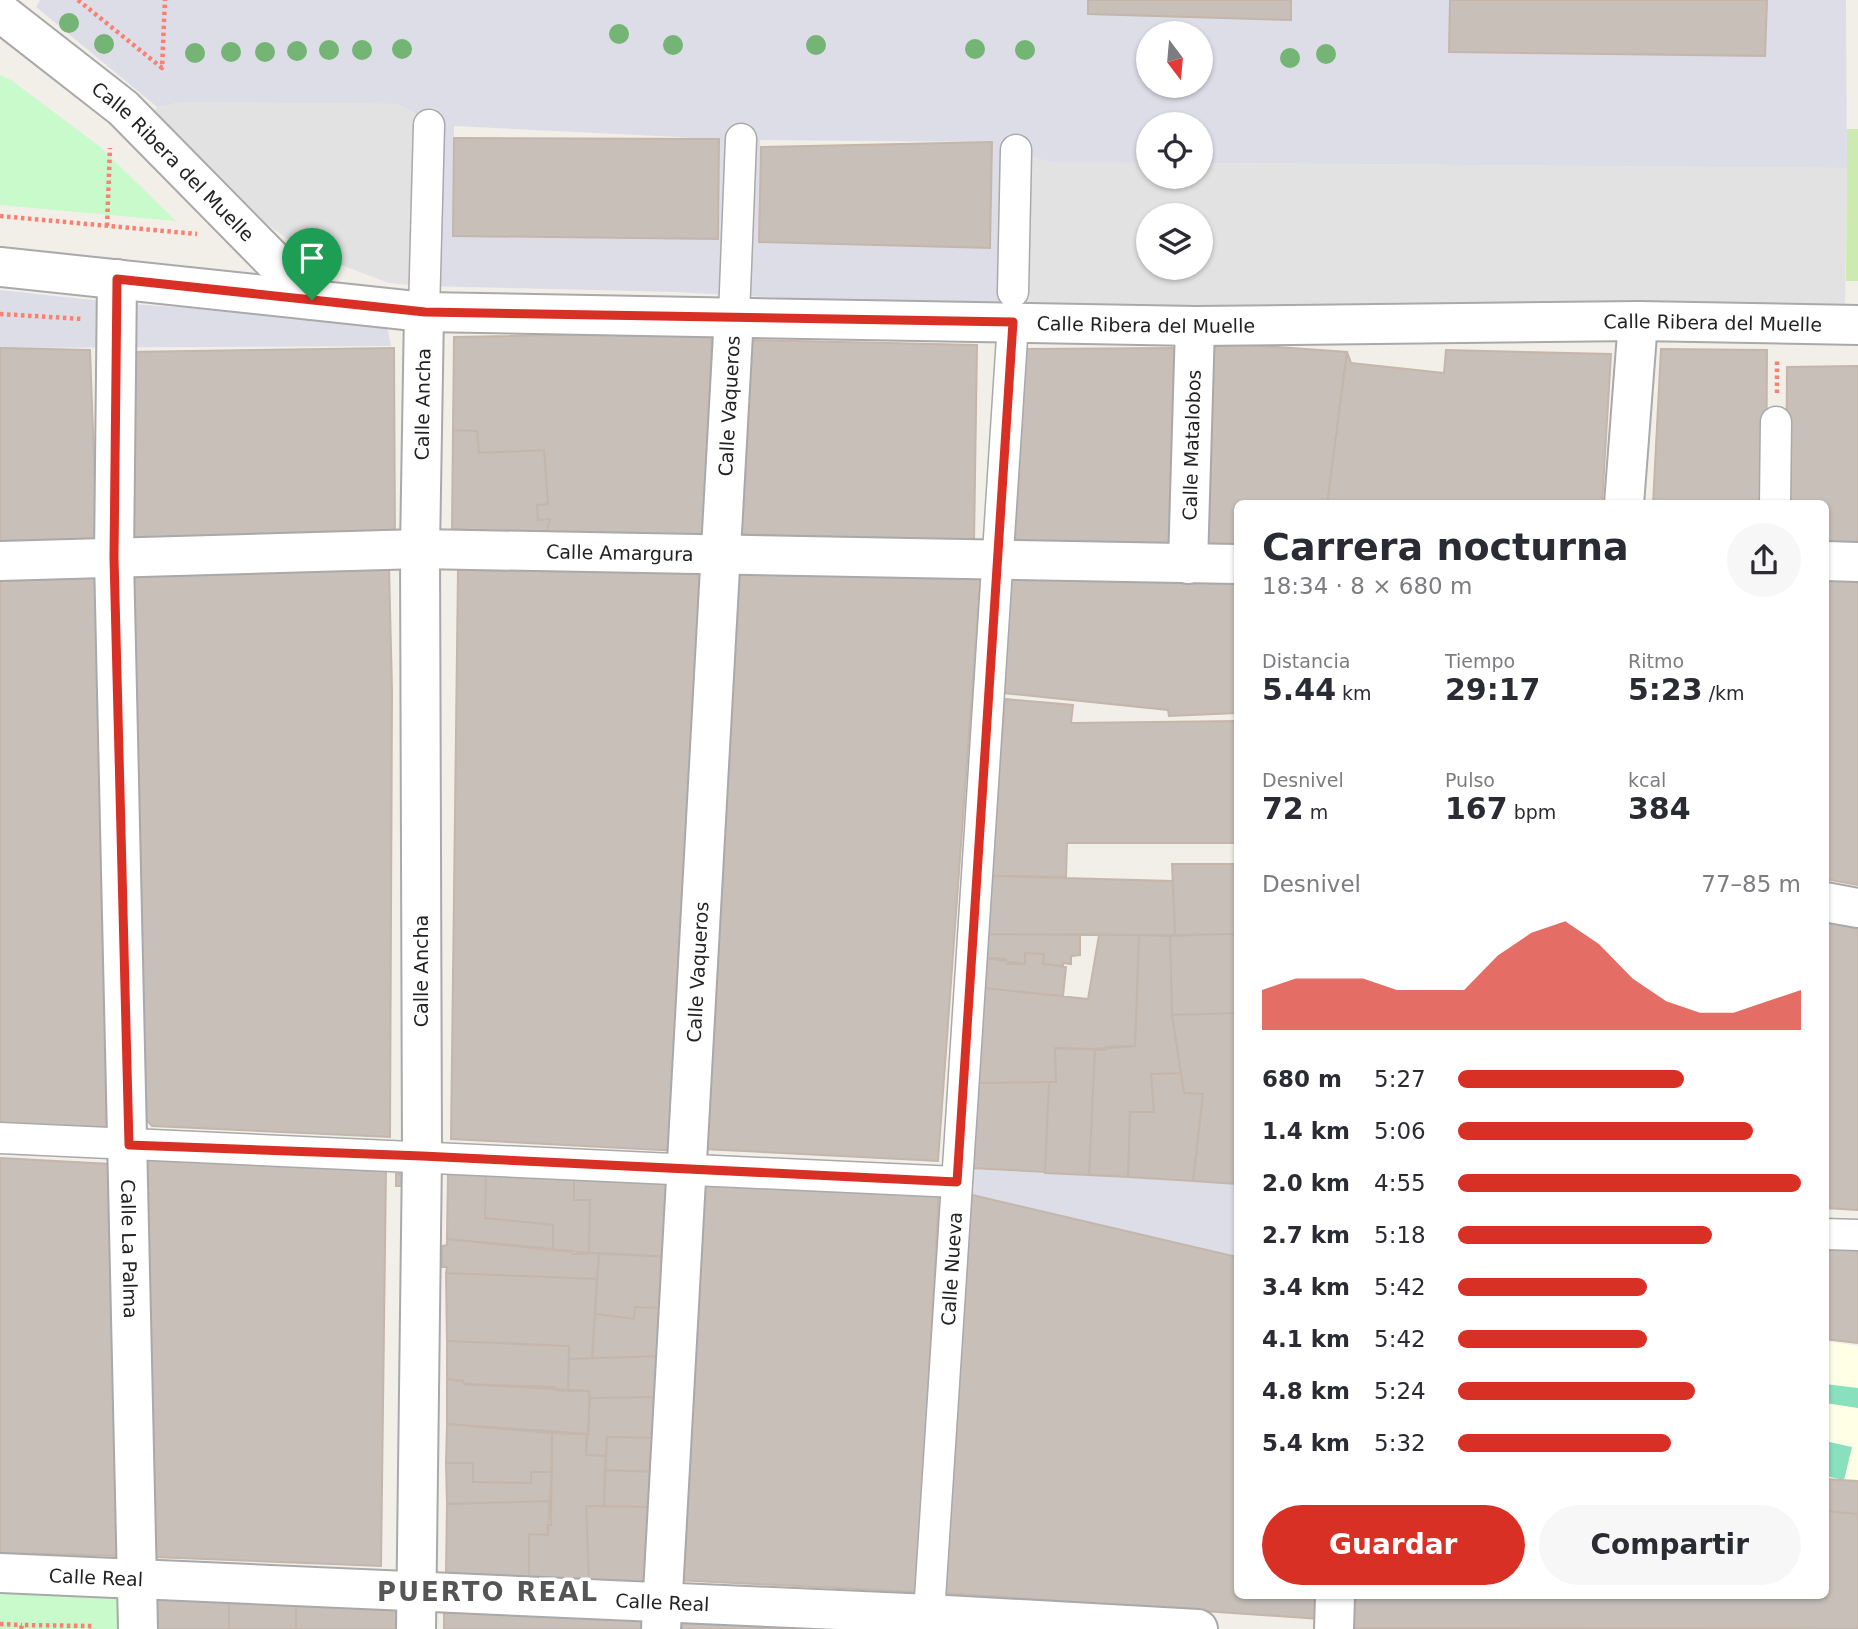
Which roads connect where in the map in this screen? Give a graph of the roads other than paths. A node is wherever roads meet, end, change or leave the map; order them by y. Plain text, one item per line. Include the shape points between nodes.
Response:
1 (7, 9) edge
2 (429, 125) dead end
3 (741, 139) dead end
4 (1016, 150) dead end
5 (0, 267) edge
6 (117, 279) junction
7 (312, 300) junction
8 (1013, 307) junction
9 (425, 312) junction
10 (734, 316) junction
11 (1638, 321) junction
12 (1858, 325) edge
13 (1195, 326) junction
14 (1776, 422) road end
15 (1624, 500) edge
16 (1775, 500) edge
17 (420, 549) junction
18 (718, 554) junction
19 (114, 558) junction
20 (998, 560) junction
21 (0, 561) edge
22 (1829, 561) edge
23 (1858, 562) edge
24 (1188, 564) junction
25 (1234, 564) edge
26 (1829, 903) edge
27 (1858, 908) edge
28 (0, 1138) edge
29 (129, 1145) junction
30 (422, 1156) junction
31 (689, 1168) junction
32 (957, 1182) junction
33 (1829, 1234) edge
34 (1858, 1235) edge
35 (0, 1573) edge
36 (138, 1581) junction
37 (415, 1591) junction
38 (1335, 1599) edge
39 (662, 1616) edge
40 (928, 1622) edge
41 (138, 1629) edge
42 (416, 1629) edge
43 (1198, 1629) edge
44 (1334, 1629) edge

1 - 7 street, Calle Ribera del Muelle via 122,108
2 - 9 street
3 - 10 street
4 - 8 street, Calle Nueva
5 - 6 street
6 - 7 street
6 - 19 street, Calle La Palma
7 - 9 street, Calle Ribera del Muelle
8 - 10 street, Calle Ribera del Muelle
8 - 13 street, Calle Ribera del Muelle
8 - 20 street, Calle Nueva
9 - 10 street, Calle Ribera del Muelle
9 - 17 street, Calle Ancha
10 - 18 street, Calle Vaqueros
11 - 12 street, Calle Ribera del Muelle
11 - 13 street, Calle Ribera del Muelle
11 - 15 street
13 - 24 street, Calle Matalobos
14 - 16 street
17 - 18 street, Calle Amargura
17 - 19 street, Calle Amargura
17 - 30 street, Calle Ancha
18 - 20 street, Calle Amargura
18 - 31 street, Calle Vaqueros
19 - 21 street, Calle Amargura
19 - 29 street, Calle La Palma
20 - 24 street, Calle Amargura
20 - 32 street, Calle Nueva
22 - 23 street
24 - 25 street, Calle Amargura
26 - 27 street
28 - 29 street
29 - 30 street
29 - 36 street, Calle La Palma
30 - 31 street
30 - 37 street, Calle Ancha
31 - 32 street
31 - 39 street, Calle Vaqueros
32 - 40 street, Calle Nueva
33 - 34 street
35 - 36 street, Calle Real
36 - 37 street, Calle Real
36 - 41 street, Calle La Palma
37 - 39 street, Calle Real
37 - 42 street, Calle Ancha
38 - 44 street
39 - 40 street, Calle Real
40 - 43 street, Calle Real

